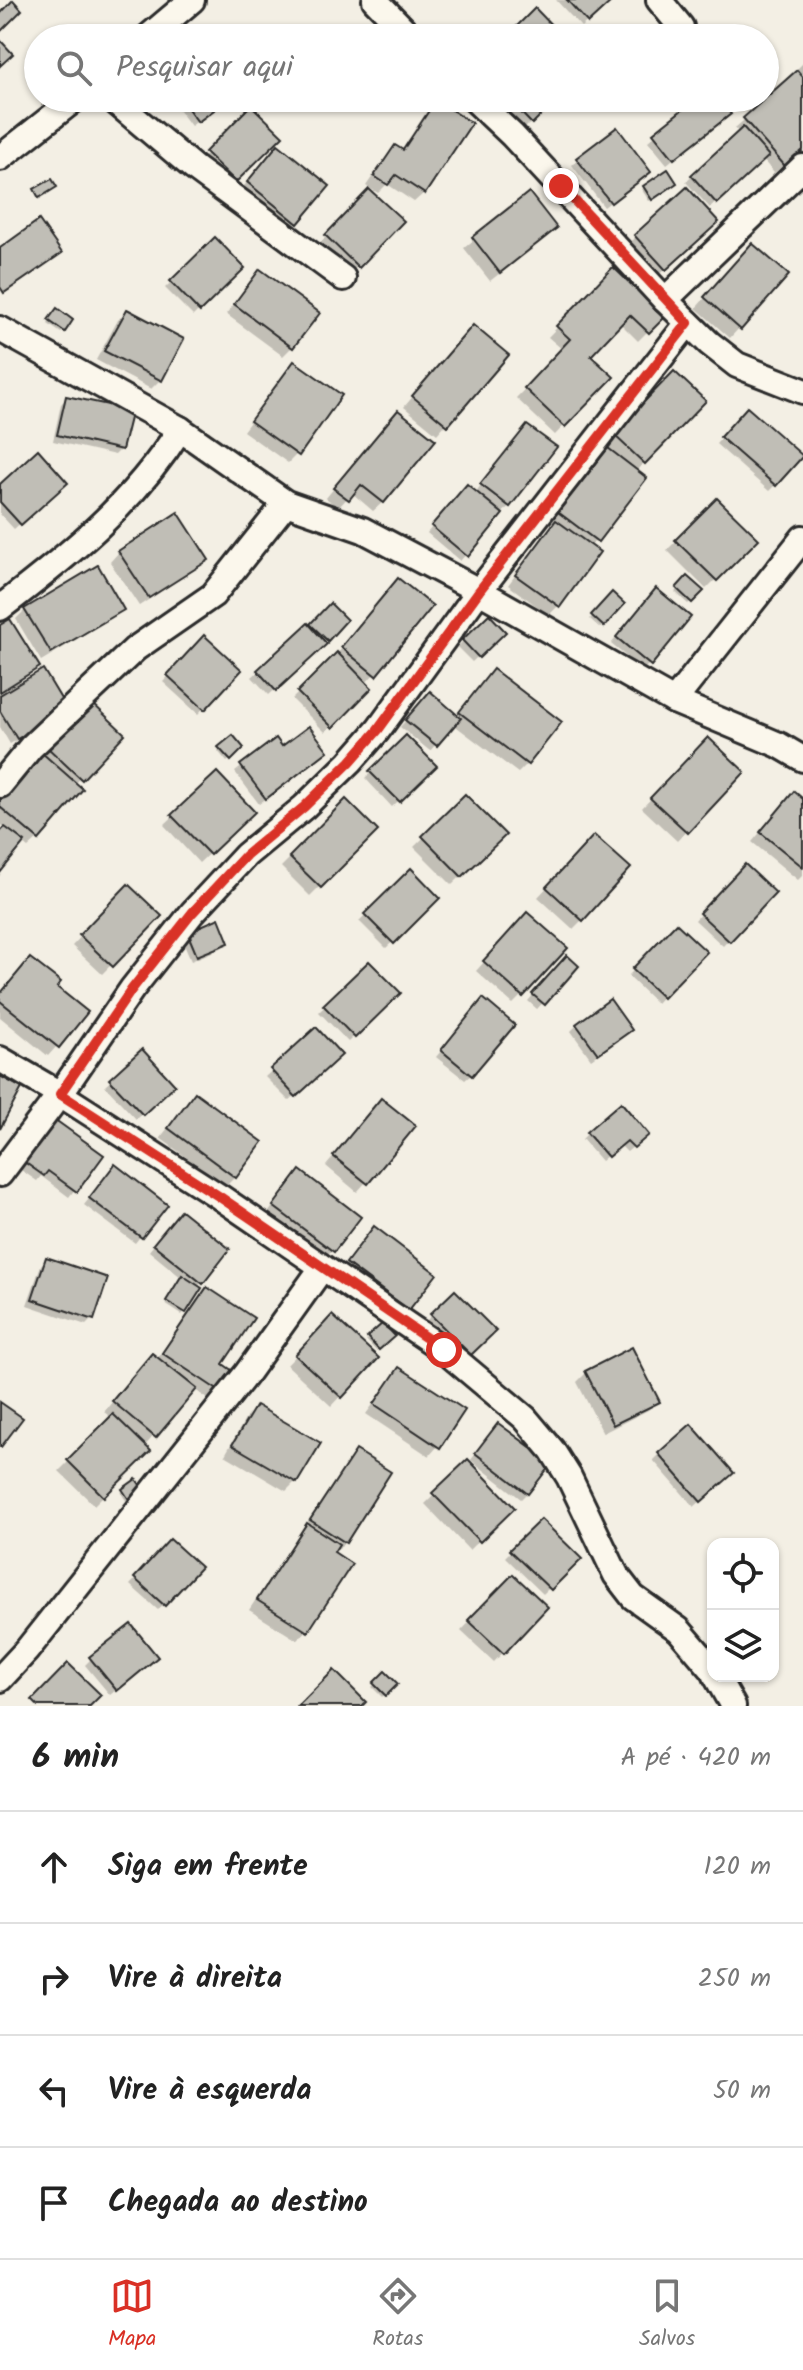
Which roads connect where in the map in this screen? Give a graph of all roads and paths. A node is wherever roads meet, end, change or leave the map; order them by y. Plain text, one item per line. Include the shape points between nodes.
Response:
1 (192, 0) edge
2 (375, 0) edge
3 (659, 0) edge
4 (164, 24) edge
5 (398, 24) edge
6 (679, 24) edge
7 (58, 112) edge
8 (128, 112) edge
9 (487, 112) edge
10 (0, 158) edge
11 (803, 167) edge
12 (343, 278) dead end
13 (665, 300) junction
14 (688, 323) junction
15 (0, 329) edge
16 (803, 391) edge
17 (180, 429) junction
18 (286, 503) junction
19 (803, 538) edge
20 (479, 591) junction
21 (0, 608) edge
22 (674, 701) junction
23 (803, 759) edge
24 (0, 785) edge
25 (0, 1059) edge
26 (60, 1094) junction
27 (0, 1174) edge
28 (322, 1268) junction
29 (707, 1663) edge
30 (0, 1679) edge
31 (719, 1682) edge
32 (733, 1706) edge

1 - 4 street
2 - 5 street
3 - 6 street
7 - 10 street
8 - 12 street
9 - 13 street
11 - 13 street
13 - 14 street
14 - 16 street via 737,365
14 - 20 street
15 - 17 street
17 - 18 street
17 - 21 street via 128,498 68,555
18 - 20 street via 363,530
18 - 24 street via 213,595 135,649 31,747
19 - 22 street
20 - 22 street
20 - 26 street via 350,762 246,855 192,913
22 - 23 street
25 - 26 street
26 - 27 street
26 - 28 street
28 - 29 street via 444,1350 525,1418 569,1477 616,1575 633,1597 679,1630
28 - 30 street via 247,1373
31 - 32 street

